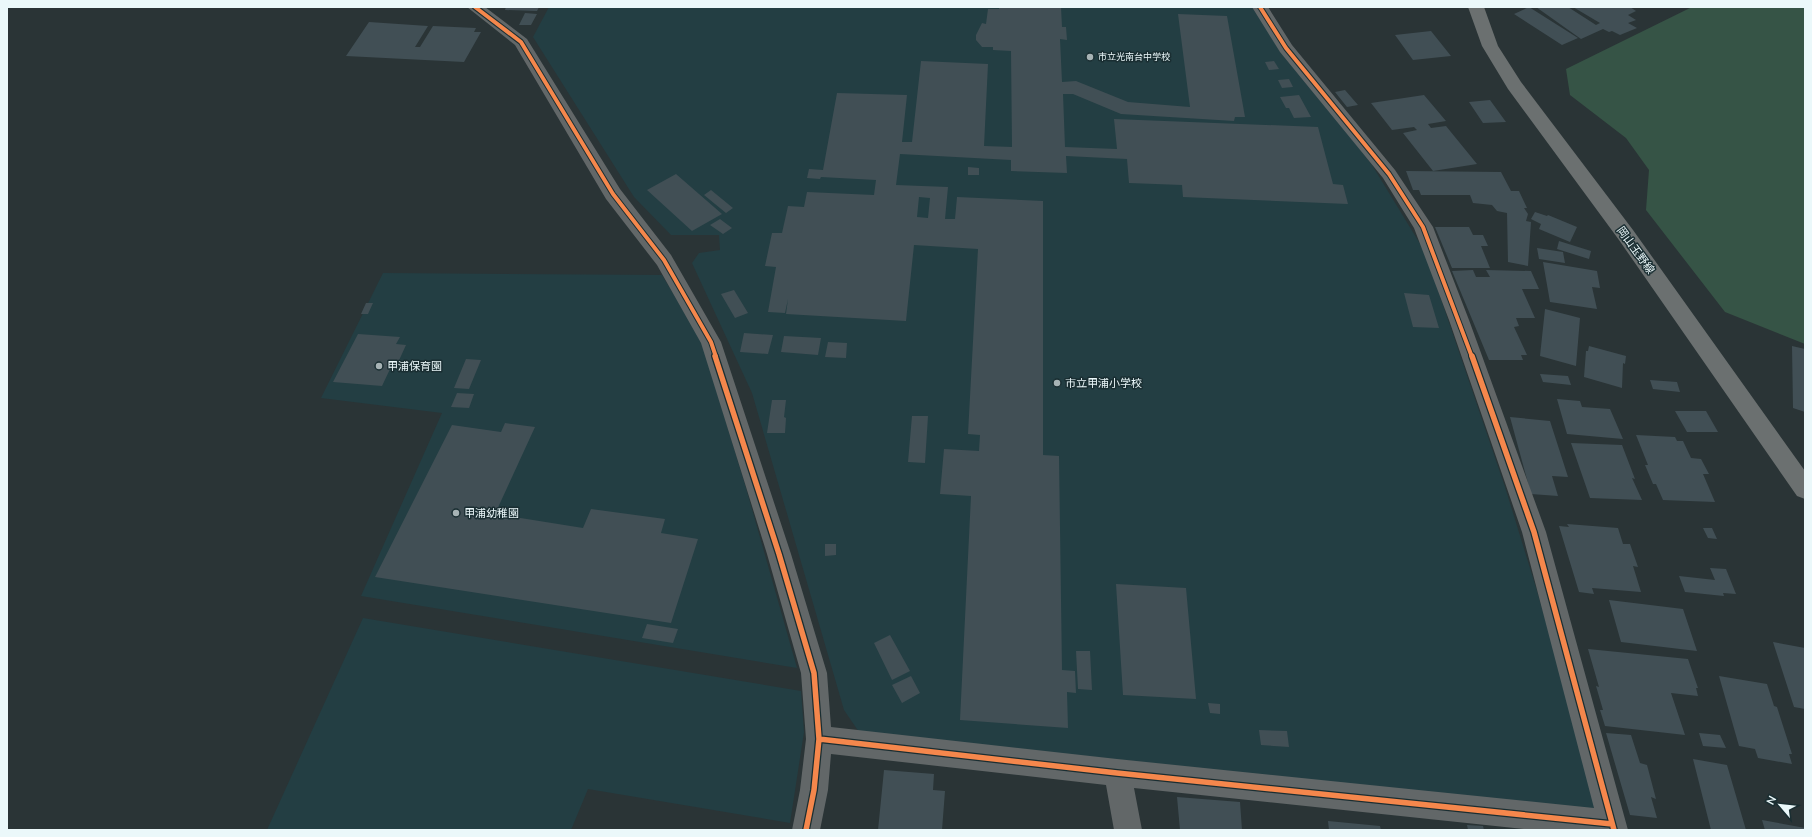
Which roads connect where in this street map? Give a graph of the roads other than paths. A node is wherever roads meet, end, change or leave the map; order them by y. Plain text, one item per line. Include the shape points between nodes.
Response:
1 (475, 7) edge
2 (1260, 7) edge
3 (1476, 7) edge
4 (1805, 489) edge
5 (819, 739) junction
6 (1117, 773) junction
7 (1613, 827) edge
8 (806, 830) edge
9 (1128, 830) edge

1 - 5 street via 521,42 613,194 664,260 711,342 814,673
2 - 7 street via 1286,48 1389,174 1423,227 1459,320 1534,532
3 - 4 main road, 岡山玉野線 via 1490,46 1514,85 1626,235
5 - 6 street
5 - 8 street via 814,790
6 - 7 street
6 - 9 street

